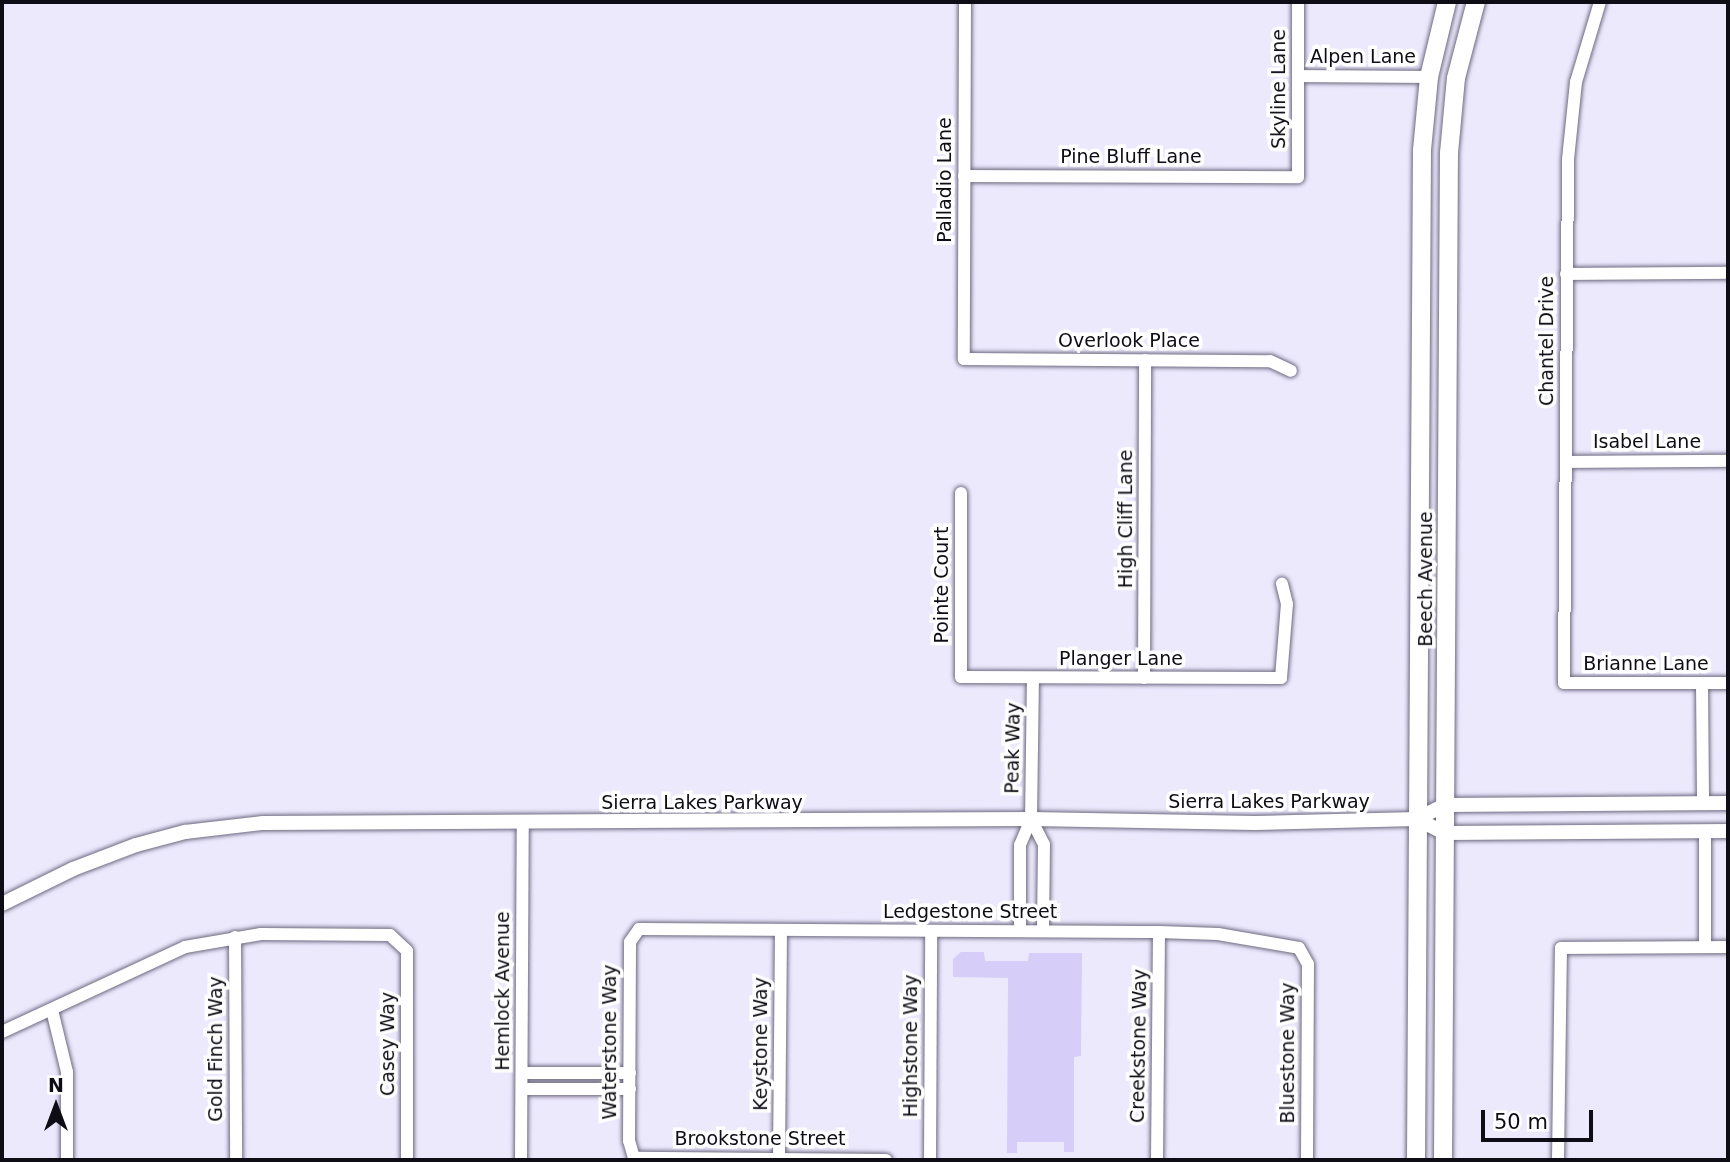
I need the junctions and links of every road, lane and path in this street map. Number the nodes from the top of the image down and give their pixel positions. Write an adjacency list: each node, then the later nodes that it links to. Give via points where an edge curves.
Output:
1 (965, 2): 8 (street, Palladio Lane)
2 (1298, 2): 6 (street, Skyline Lane)
3 (1447, 2): 7 (main road, Beech Avenue)
4 (1476, 2): 27 (main road, Beech Avenue, via 1456,78 1450,153)
5 (1600, 2): 10 (street, Chantel Drive, via 1572,107)
6 (1298, 76): 7 (street, Alpen Lane); 9 (street, Skyline Lane)
7 (1429, 76): 29 (main road, Beech Avenue, via 1422,150)
8 (964, 176): 9 (street, Pine Bluff Lane); 12 (street, Palladio Lane)
9 (1298, 177)
10 (1566, 274): 11 (street); 16 (street, Chantel Drive)
11 (1728, 274)
12 (964, 359): 13 (street, Overlook Place)
13 (1145, 360): 14 (street, Overlook Place, via 1270,361); 21 (street, High Cliff Lane)
14 (1291, 371)
15 (1728, 461): 16 (street, Isabel Lane)
16 (1566, 462): 22 (street, Chantel Drive)
17 (961, 493): 19 (street, Pointe Court)
18 (1282, 584): 21 (street, Planger Lane, via 1287,604 1281,678)
19 (961, 677): 20 (street, Planger Lane)
20 (1033, 678): 21 (street, Planger Lane); 28 (street, Peak Way)
21 (1144, 678)
22 (1564, 683): 23 (street, Brianne Lane)
23 (1702, 683): 24 (street, Brianne Lane); 25 (street)
24 (1728, 683)
25 (1703, 803): 26 (street, Sierra Lakes Parkway); 27 (street, Sierra Lakes Parkway)
26 (1728, 803)
27 (1445, 805): 29 (street, Sierra Lakes Parkway); 33 (main road, Beech Avenue)
28 (1031, 819): 29 (street, Sierra Lakes Parkway, via 1255,823); 30 (street, Sierra Lakes Parkway); 38 (street, Peak Way, via 1020,845); 39 (street, Peak Way, via 1044,845)
29 (1417, 819): 33 (street, Sierra Lakes Parkway); 61 (main road, Beech Avenue)
30 (523, 823): 34 (street, Sierra Lakes Parkway, via 263,823 185,832 73,869); 47 (street, Hemlock Avenue)
31 (1705, 831): 32 (street, Sierra Lakes Parkway); 33 (street, Sierra Lakes Parkway); 42 (street)
32 (1728, 831)
33 (1445, 833): 62 (main road, Beech Avenue)
34 (2, 904)
35 (639, 929): 36 (street, Ledgestone Street); 48 (street, Waterstone Way, via 630,943)
36 (781, 930): 37 (street, Ledgestone Street); 52 (street, Keystone Way)
37 (931, 931): 38 (street, Ledgestone Street); 58 (street, Highstone Way)
38 (1020, 932): 39 (street, Ledgestone Street)
39 (1043, 932): 40 (street, Ledgestone Street)
40 (1159, 932): 44 (street, Ledgestone Street, via 1218,934); 59 (street, Creekstone Way)
41 (235, 937): 45 (street, via 185,947); 54 (street, Gold Finch Way); 55 (street, Casey Way, via 390,935 407,951)
42 (1704, 947): 43 (street); 63 (street, via 1561,948)
43 (1728, 947)
44 (1299, 948): 60 (street, Bluestone Way, via 1308,964)
45 (52, 1010): 46 (street); 53 (street, via 67,1072)
46 (2, 1032)
47 (522, 1073): 48 (street); 49 (street, Hemlock Avenue)
48 (630, 1073): 50 (street, Waterstone Way)
49 (522, 1089): 50 (street); 56 (street, Hemlock Avenue)
50 (630, 1089): 51 (street, Waterstone Way, via 629,1141)
51 (634, 1158): 52 (street, Brookstone Street)
52 (779, 1158): 57 (street, Brookstone Street)
53 (67, 1160)
54 (236, 1160)
55 (407, 1160)
56 (521, 1160)
57 (886, 1160)
58 (930, 1160)
59 (1157, 1160)
60 (1307, 1160)
61 (1416, 1160)
62 (1443, 1160)
63 (1558, 1160)

